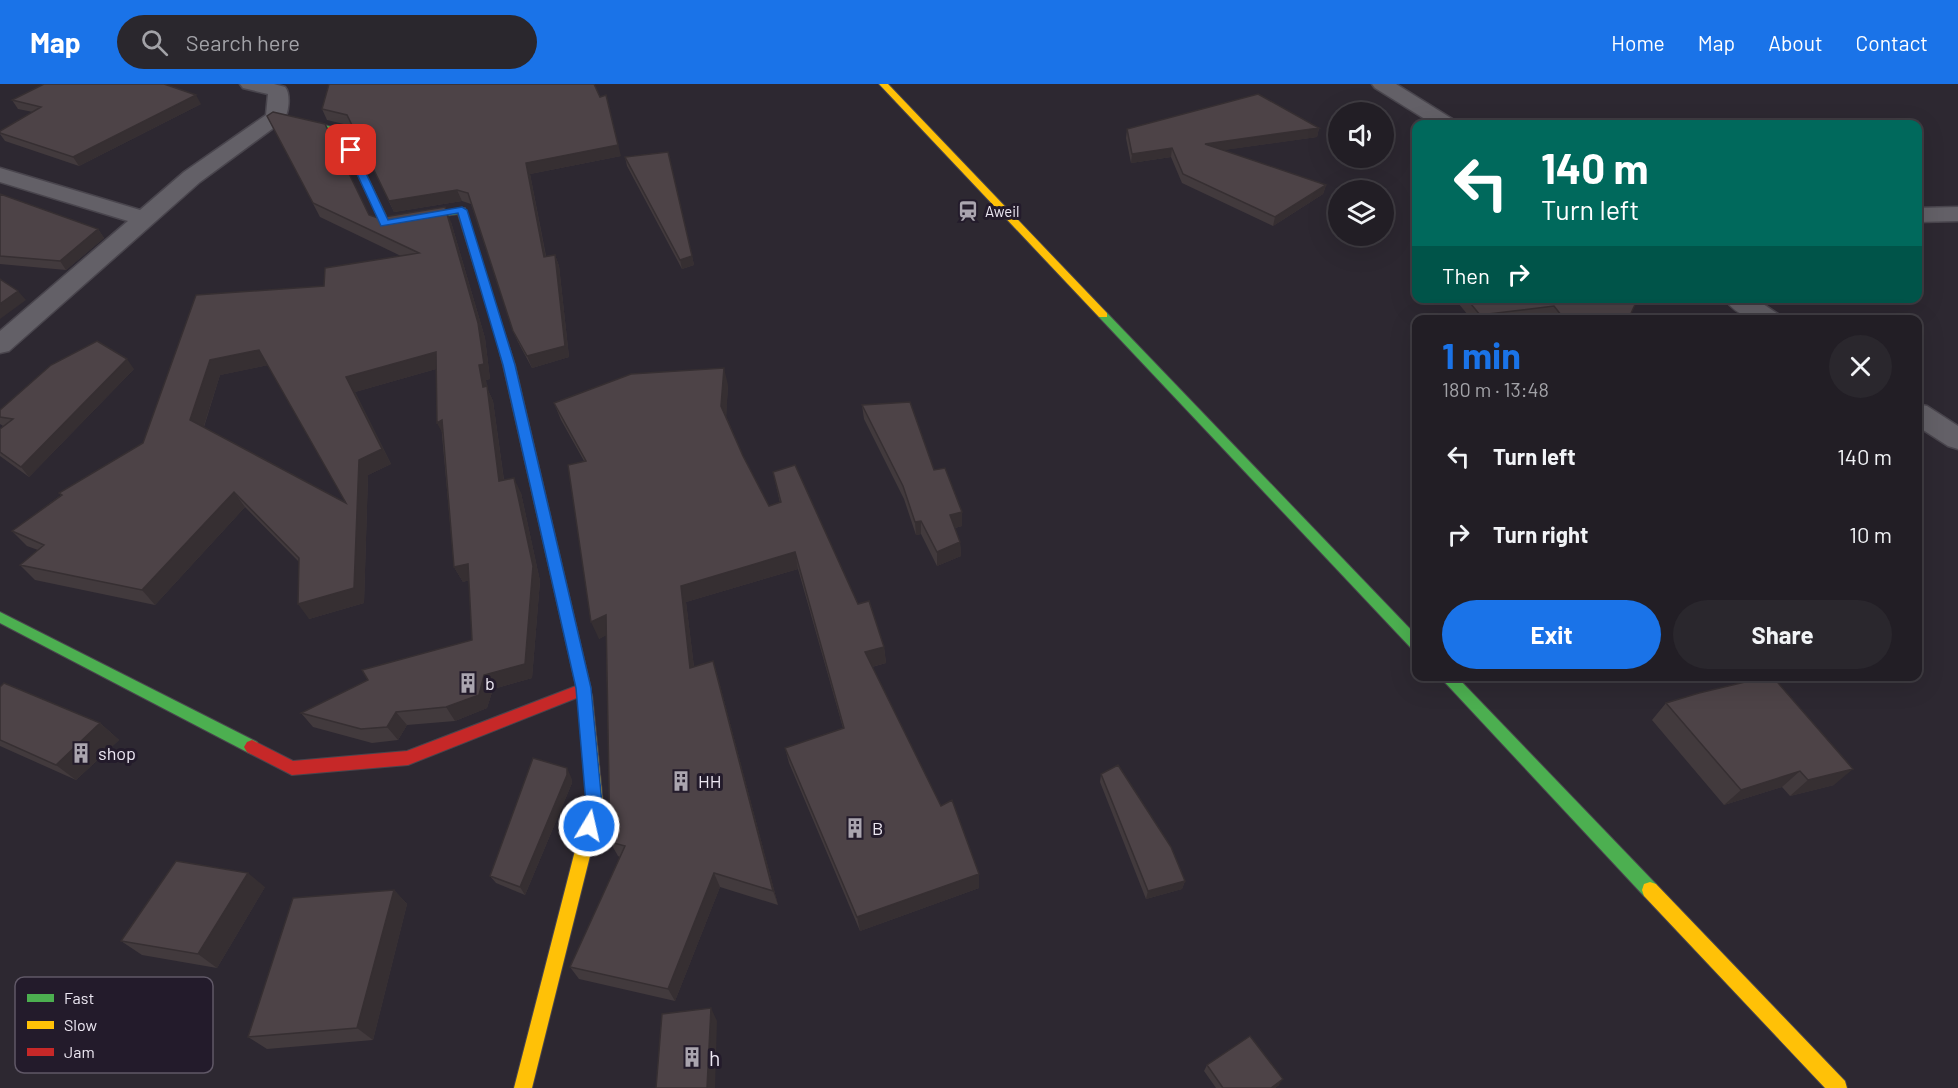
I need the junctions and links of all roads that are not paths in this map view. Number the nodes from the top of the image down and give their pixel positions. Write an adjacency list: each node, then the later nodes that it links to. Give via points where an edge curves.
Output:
1 (250, 84): 4 (street)
2 (883, 84): 17 (street)
3 (1382, 84): 6 (street)
4 (281, 88): 5 (street)
5 (276, 117): 10 (street, via 192,177); 19 (street, via 342,132 385,224 462,210 509,365)
6 (1440, 120)
7 (0, 175): 10 (street)
8 (1958, 214): 9 (street)
9 (1922, 216)
10 (143, 218): 13 (street)
11 (1744, 303): 12 (street)
12 (1762, 315)
13 (0, 345)
14 (1922, 416): 15 (street)
15 (1958, 439)
16 (0, 617): 19 (street, via 292,768 408,758)
17 (1412, 640)
18 (1451, 681): 21 (street)
19 (584, 688): 20 (street, via 594,804)
20 (523, 1088)
21 (1838, 1088)

